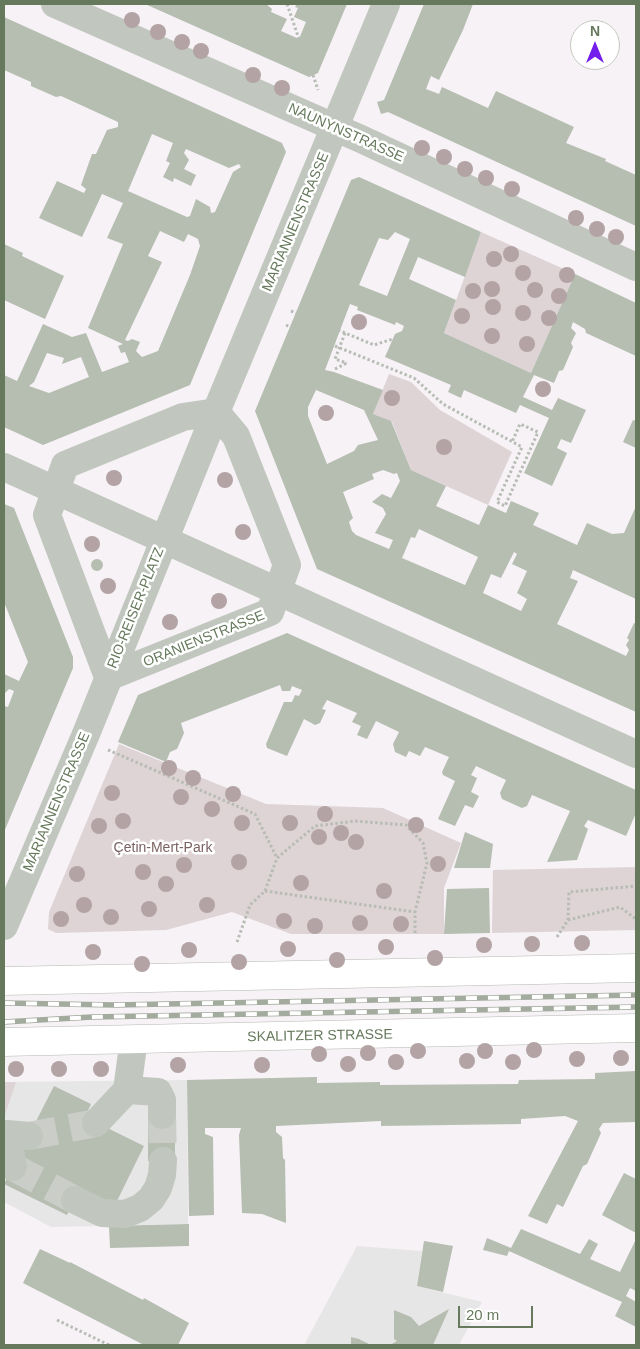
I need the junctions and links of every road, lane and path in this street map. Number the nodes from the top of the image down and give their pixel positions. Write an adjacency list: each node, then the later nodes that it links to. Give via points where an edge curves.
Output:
1 (55, 4): 7 (street, NAUNYNSTRASSE)
2 (287, 4): 4 (path)
3 (386, 4): 7 (street, MARIANNENSTRASSE)
4 (299, 39)
5 (313, 75): 6 (path)
6 (318, 90)
7 (335, 128): 8 (street, NAUNYNSTRASSE); 18 (street, MARIANNENSTRASSE)
8 (636, 267)
9 (291, 311): 10 (path)
10 (296, 313)
11 (286, 325): 12 (path)
12 (290, 327)
13 (338, 330): 14 (path)
14 (345, 333): 15 (path, via 374,345); 16 (path)
15 (392, 339)
16 (337, 347): 17 (path, via 335,359 348,363); 19 (path, via 414,378 443,404)
17 (335, 369)
18 (216, 412): 21 (street, via 183,417 65,465); 22 (street, RIO-REISER-PLATZ); 23 (street, ORANIENSTRASSE, via 236,436 287,565)
19 (512, 442): 19 (path, via 520,424 538,432 505,506 498,502 522,447)
20 (4, 467): 21 (street)
21 (56, 490): 22 (street, RIO-REISER-PLATZ); 24 (street, via 47,515)
22 (164, 539): 23 (street, RIO-REISER-PLATZ); 24 (street, RIO-REISER-PLATZ)
23 (278, 591): 24 (street, ORANIENSTRASSE, via 270,612); 26 (street)
24 (108, 677): 33 (street, MARIANNENSTRASSE)
25 (108, 750): 27 (path, via 255,814)
26 (636, 754)
27 (277, 858): 29 (path); 30 (path, via 315,826 355,821 406,824 423,843 427,863)
28 (636, 886): 32 (path, via 569,892)
29 (264, 891): 30 (path); 36 (path, via 250,906)
30 (414, 912): 34 (path)
31 (636, 919): 32 (path, via 620,907)
32 (568, 920): 35 (path)
33 (4, 926)
34 (415, 934)
35 (557, 936)
36 (237, 942)
37 (636, 968): 38 (main road)
38 (4, 981)
39 (636, 1028): 40 (main road, SKALITZER STRASSE)
40 (134, 1039): 41 (main road, SKALITZER STRASSE); 42 (street)
41 (4, 1042)
42 (127, 1090): 43 (street, via 158,1092 162,1100); 44 (street)
43 (162, 1115)
44 (96, 1123)
45 (28, 1136): 47 (street, via 7,1134)
46 (163, 1160): 48 (street, via 158,1188 140,1208 124,1214 102,1212)
47 (13, 1167)
48 (75, 1200)
49 (57, 1320): 50 (path)
50 (109, 1345)

